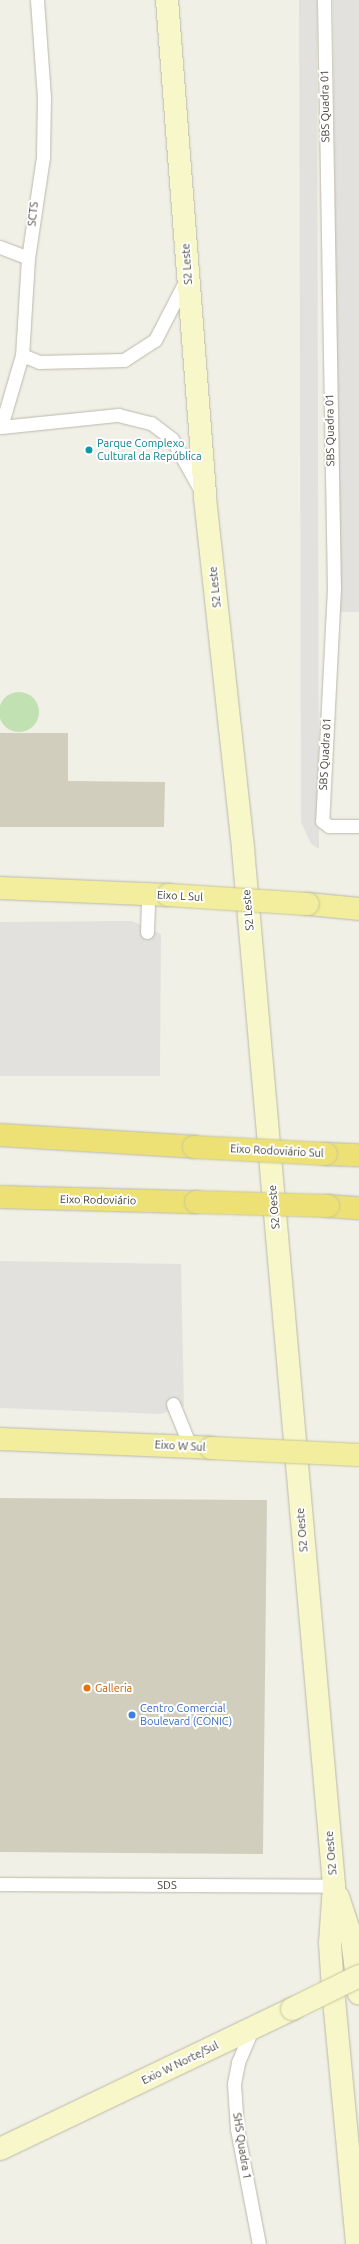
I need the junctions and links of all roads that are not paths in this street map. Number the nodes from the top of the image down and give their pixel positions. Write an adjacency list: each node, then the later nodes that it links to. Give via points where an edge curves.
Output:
1 (37, 0): 5 (lane, SCTS, via 44,133)
2 (167, 0): 6 (main road, S2 Leste)
3 (324, 0): 9 (lane, SBS Quadra 01, via 326,300 334,588 322,822 329,826)
4 (0, 247): 5 (lane)
5 (28, 258): 7 (lane, SCTS)
6 (188, 276): 7 (lane, via 162,331 145,350 124,360 38,362); 8 (main road, S2 Leste)
7 (22, 355): 8 (lane, SCTS, via 1,427 118,415 151,423 172,439)
8 (206, 498): 16 (main road, S2 Leste, via 243,849)
9 (359, 826)
10 (3, 889): 11 (main road, Eixo L Sul)
11 (158, 894): 12 (main road, Eixo L Sul, bridge); 13 (lane)
12 (359, 909)
13 (146, 932)
14 (0, 1135): 15 (highway, Eixo Rodoviário Sul, bridge)
15 (357, 1154)
16 (271, 1174): 25 (main road, S2 Oeste)
17 (0, 1197): 18 (highway, Eixo Rodoviário, bridge)
18 (342, 1207): 19 (highway)
19 (359, 1220)
20 (173, 1404): 22 (lane)
21 (0, 1439): 22 (main road, Eixo W Sul)
22 (190, 1446): 23 (main road, Eixo W Sul, bridge)
23 (359, 1455)
24 (0, 1884): 25 (lane, SDS)
25 (334, 1886): 27 (main road, S2 Oeste, via 352,1939); 31 (main road, S2 Oeste, via 330,1943)
26 (359, 1976): 28 (main road, Exio W Norte/Sul, bridge)
27 (359, 1994)
28 (253, 2027): 29 (main road, Exio W Norte/Sul); 30 (lane, SHS Quadra 1, via 238,2063 234,2084 237,2129)
29 (0, 2149)
30 (259, 2244)
31 (357, 2244)

